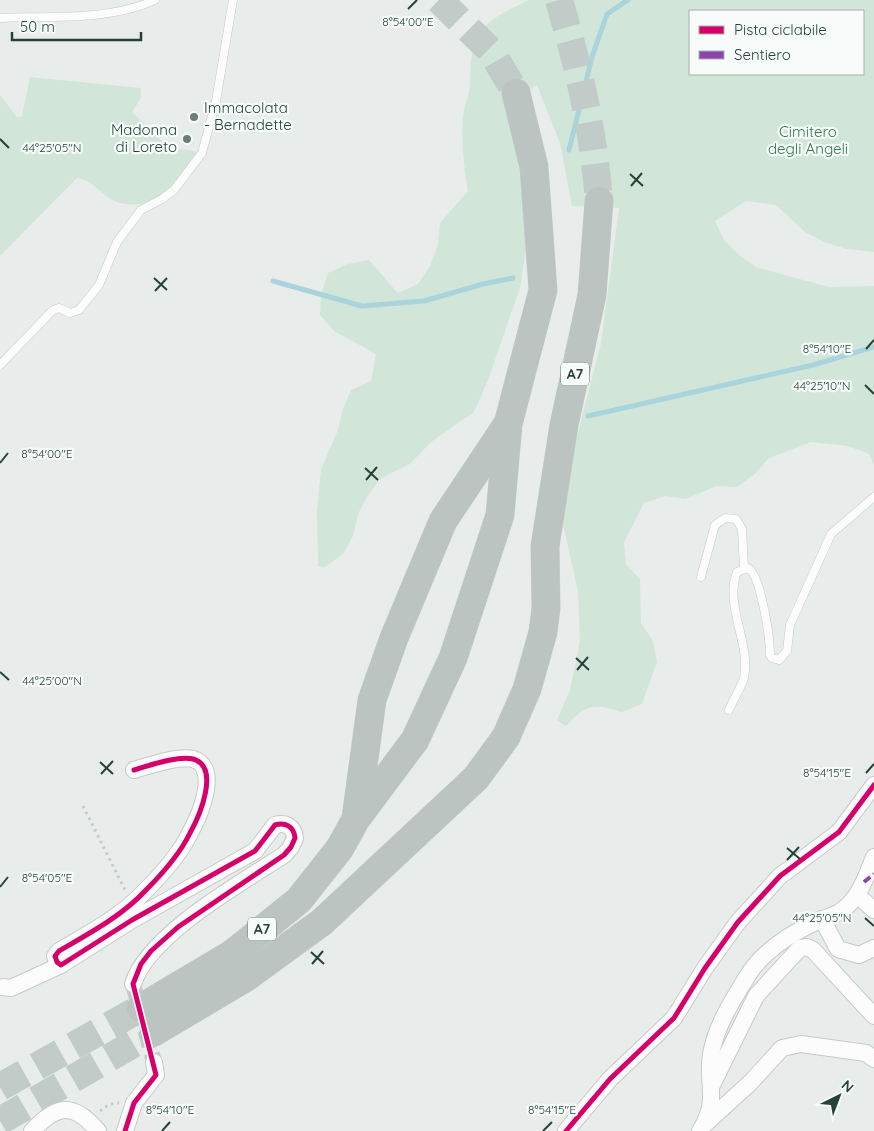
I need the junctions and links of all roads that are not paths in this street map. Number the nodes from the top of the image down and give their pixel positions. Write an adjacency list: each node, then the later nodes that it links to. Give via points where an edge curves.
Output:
1 (156, 0): 3 (lane, via 128,11 107,14)
2 (234, 0): 6 (lane, via 216,101 202,153 174,190 141,210 117,242 99,286 79,310 70,313 59,308 54,310)
3 (0, 18)
4 (516, 93): 7 (highway, A7, via 534,170 544,290)
5 (599, 201): 24 (highway, A7, via 592,295 564,425 545,546 543,632 527,689 506,737 476,778 322,922 245,978)
6 (0, 365)
7 (508, 424): 14 (highway, A7, via 443,521 394,638 372,700); 14 (highway, A7, via 500,515 453,658 415,740)
8 (874, 497): 9 (lane, via 831,534 790,625 787,651 779,660 770,655 757,578 751,570)
9 (744, 568): 10 (lane, via 742,529 736,519 725,518 714,525); 11 (lane, via 738,572 734,586 743,643 744,678)
10 (701, 577)
11 (729, 710)
12 (134, 770): 20 (street, via 189,759 201,764 208,780 207,788 190,834 169,865 132,904 59,951 55,956)
13 (874, 785): 32 (street, via 839,832 780,876 738,922 674,1018 610,1079)
14 (356, 819): 22 (highway, A7, via 340,848 299,900 232,954)
15 (874, 857): 16 (street)
16 (857, 895): 17 (street); 18 (street, via 841,911)
17 (874, 910)
18 (822, 919): 19 (street, via 838,949 859,954); 27 (street, via 778,944 751,970 716,1039 710,1063)
19 (874, 948)
20 (61, 964): 21 (street, via 11,988); 22 (street, via 254,851 274,825 290,826 295,838 288,851 168,935 146,958)
21 (3, 986)
22 (137, 996)
23 (874, 1016): 27 (street, via 813,950 800,948 756,996)
24 (154, 1032)
25 (874, 1059): 28 (street, via 866,1053 801,1044 782,1048)
26 (154, 1062): 31 (street, via 154,1080 134,1103)
27 (712, 1085): 28 (street, via 712,1102)
28 (702, 1128)
29 (96, 1129): 30 (street, via 75,1112 63,1109 48,1115)
30 (32, 1131)
31 (124, 1131)
32 (566, 1131)

